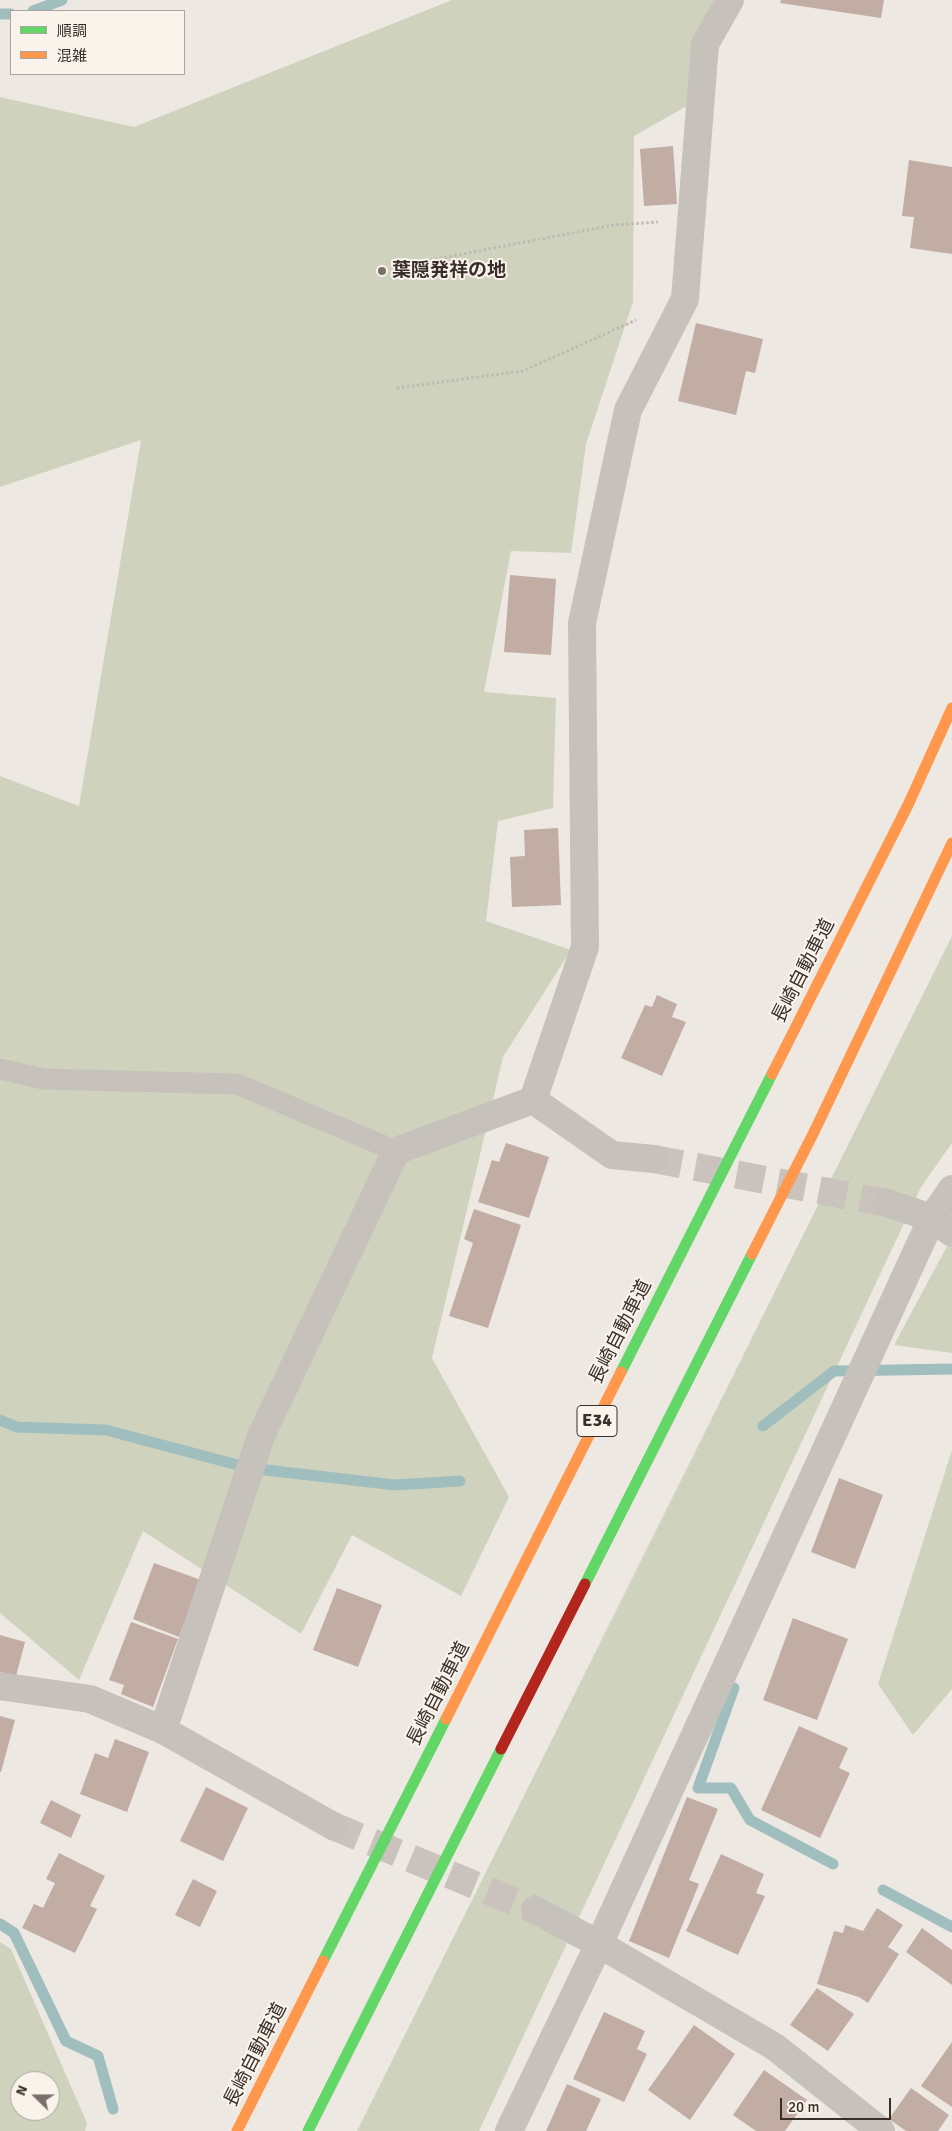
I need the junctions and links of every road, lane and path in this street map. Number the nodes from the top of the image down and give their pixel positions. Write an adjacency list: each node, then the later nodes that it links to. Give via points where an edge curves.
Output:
1 (730, 0): 2 (street, via 705,44)
2 (691, 220): 3 (path, via 614,226); 4 (street)
3 (410, 264)
4 (685, 299): 5 (path, via 523,371); 9 (street, via 628,410 582,622 585,947)
5 (397, 388)
6 (952, 708): 20 (highway, 長崎自動車道 / E34, via 908,805)
7 (952, 843): 21 (highway, via 815,1130)
8 (0, 1069): 10 (lane, via 43,1079 237,1084)
9 (533, 1100): 10 (street); 11 (street, via 612,1155)
10 (396, 1151): 16 (street, via 261,1436)
11 (654, 1159)
12 (952, 1189): 14 (street)
13 (887, 1204): 14 (street)
14 (942, 1225): 19 (street, via 876,1340)
15 (0, 1686): 16 (street, via 90,1699)
16 (164, 1730): 17 (street)
17 (334, 1826)
18 (535, 1910): 19 (street)
19 (599, 1944): 22 (street); 23 (street, via 775,2047)
20 (237, 2131)
21 (308, 2131)
22 (509, 2131)
23 (881, 2131)

